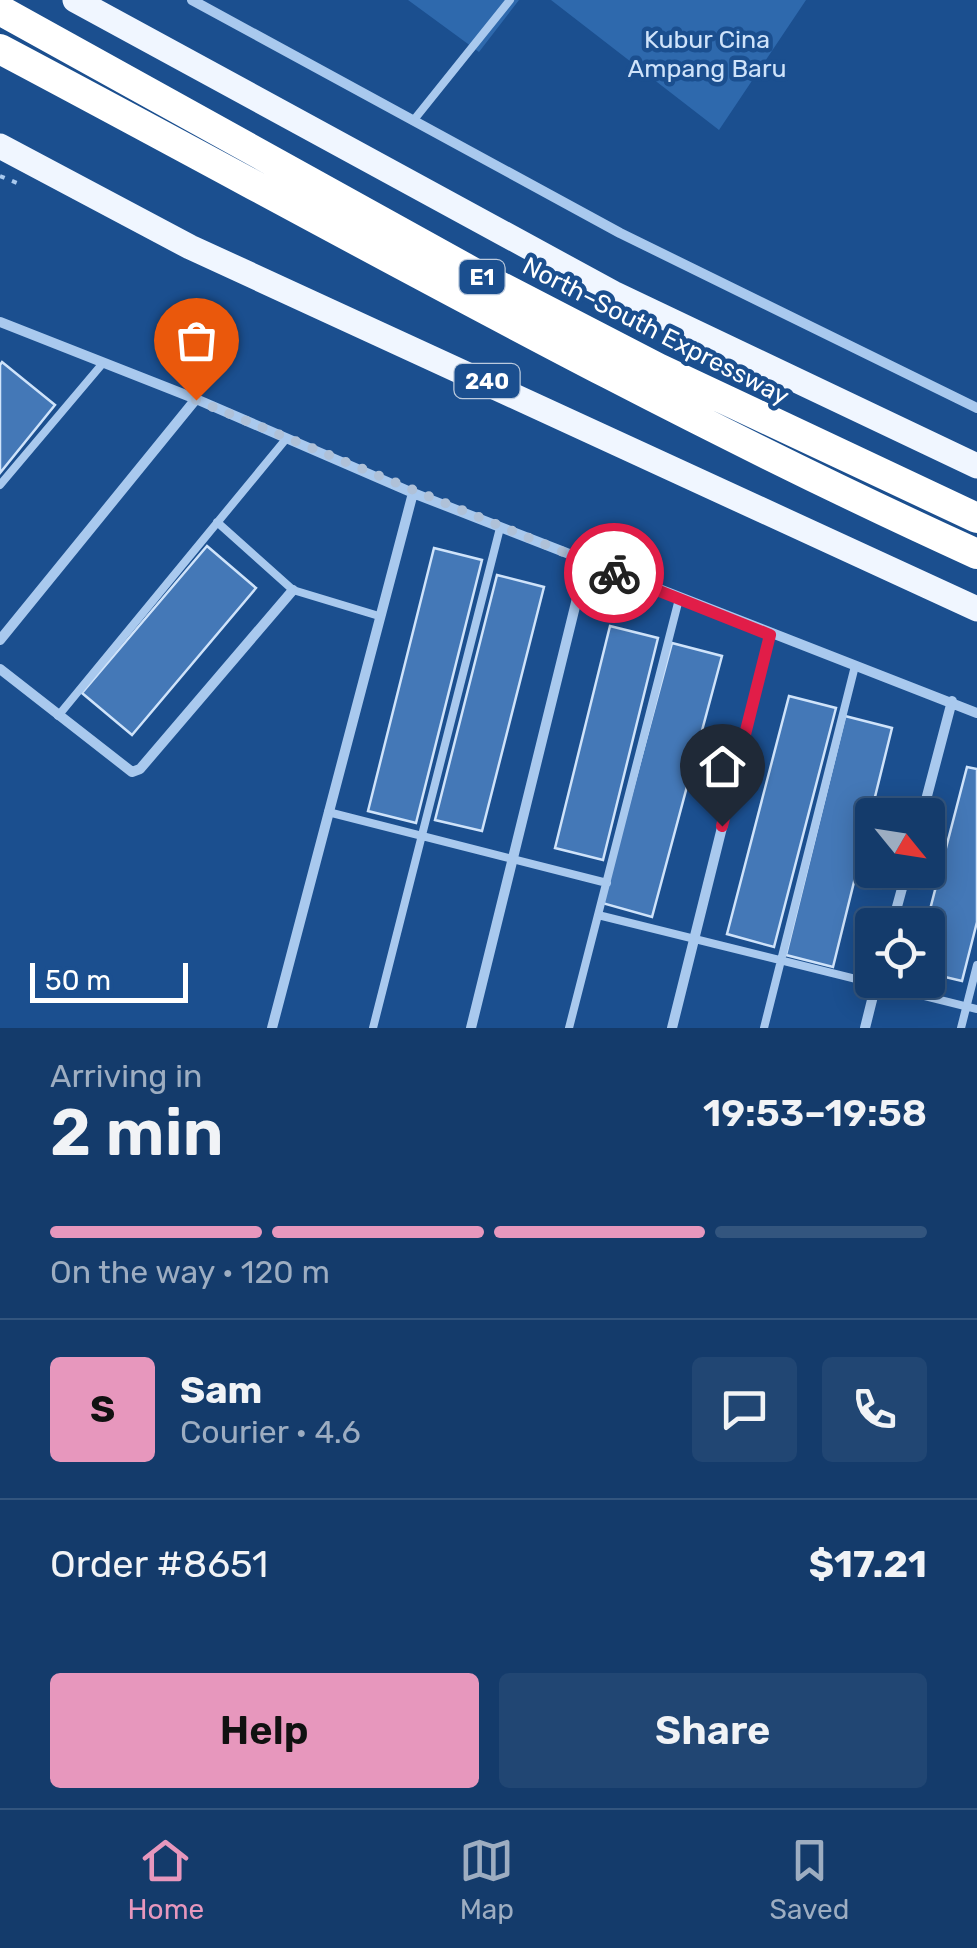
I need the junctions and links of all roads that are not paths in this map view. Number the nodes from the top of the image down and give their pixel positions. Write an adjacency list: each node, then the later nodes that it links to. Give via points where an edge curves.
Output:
1 (75, 0): 13 (main road, via 613,294)
2 (192, 0): 6 (street)
3 (510, 0): 6 (lane)
4 (0, 10): 16 (highway, North–South Expressway / E1, via 461,266 658,368)
5 (0, 49): 19 (highway, E1, via 641,394)
6 (413, 121): 11 (street, via 620,233)
7 (0, 146): 23 (main road, 240, via 190,246)
8 (3, 328): 9 (street)
9 (103, 363): 10 (street); 14 (lane)
10 (196, 400): 12 (street); 26 (street)
11 (977, 408)
12 (286, 438): 15 (street); 17 (lane)
13 (977, 466)
14 (0, 485)
15 (412, 493): 18 (street); 24 (street)
16 (977, 518)
17 (217, 522): 21 (lane); 31 (lane)
18 (500, 528): 20 (street); 34 (lane)
19 (977, 554)
20 (586, 562): 22 (street); 35 (street)
21 (293, 590): 24 (lane); 31 (street, via 140,769 124,770)
22 (680, 599): 25 (street); 36 (lane)
23 (977, 610)
24 (379, 616): 33 (street)
25 (770, 635): 27 (street); 38 (street)
26 (0, 640)
27 (855, 666): 29 (street); 39 (lane)
28 (0, 669): 31 (street)
29 (952, 702): 30 (street); 32 (street)
30 (977, 713)
31 (58, 716)
32 (927, 798)
33 (328, 812): 34 (lane); 46 (street)
34 (422, 836): 35 (lane); 47 (lane)
35 (512, 860): 36 (lane); 48 (street)
36 (606, 883): 37 (lane)
37 (598, 915): 38 (lane); 49 (lane)
38 (694, 941): 39 (lane); 50 (street)
39 (781, 962): 41 (lane); 51 (lane)
40 (977, 965): 44 (lane)
41 (855, 977)
42 (873, 998): 52 (street)
43 (938, 998): 44 (lane)
44 (966, 1006): 45 (lane); 53 (lane)
45 (977, 1009)
46 (272, 1028)
47 (373, 1028)
48 (471, 1028)
49 (569, 1028)
50 (672, 1028)
51 (764, 1028)
52 (865, 1028)
53 (961, 1028)

